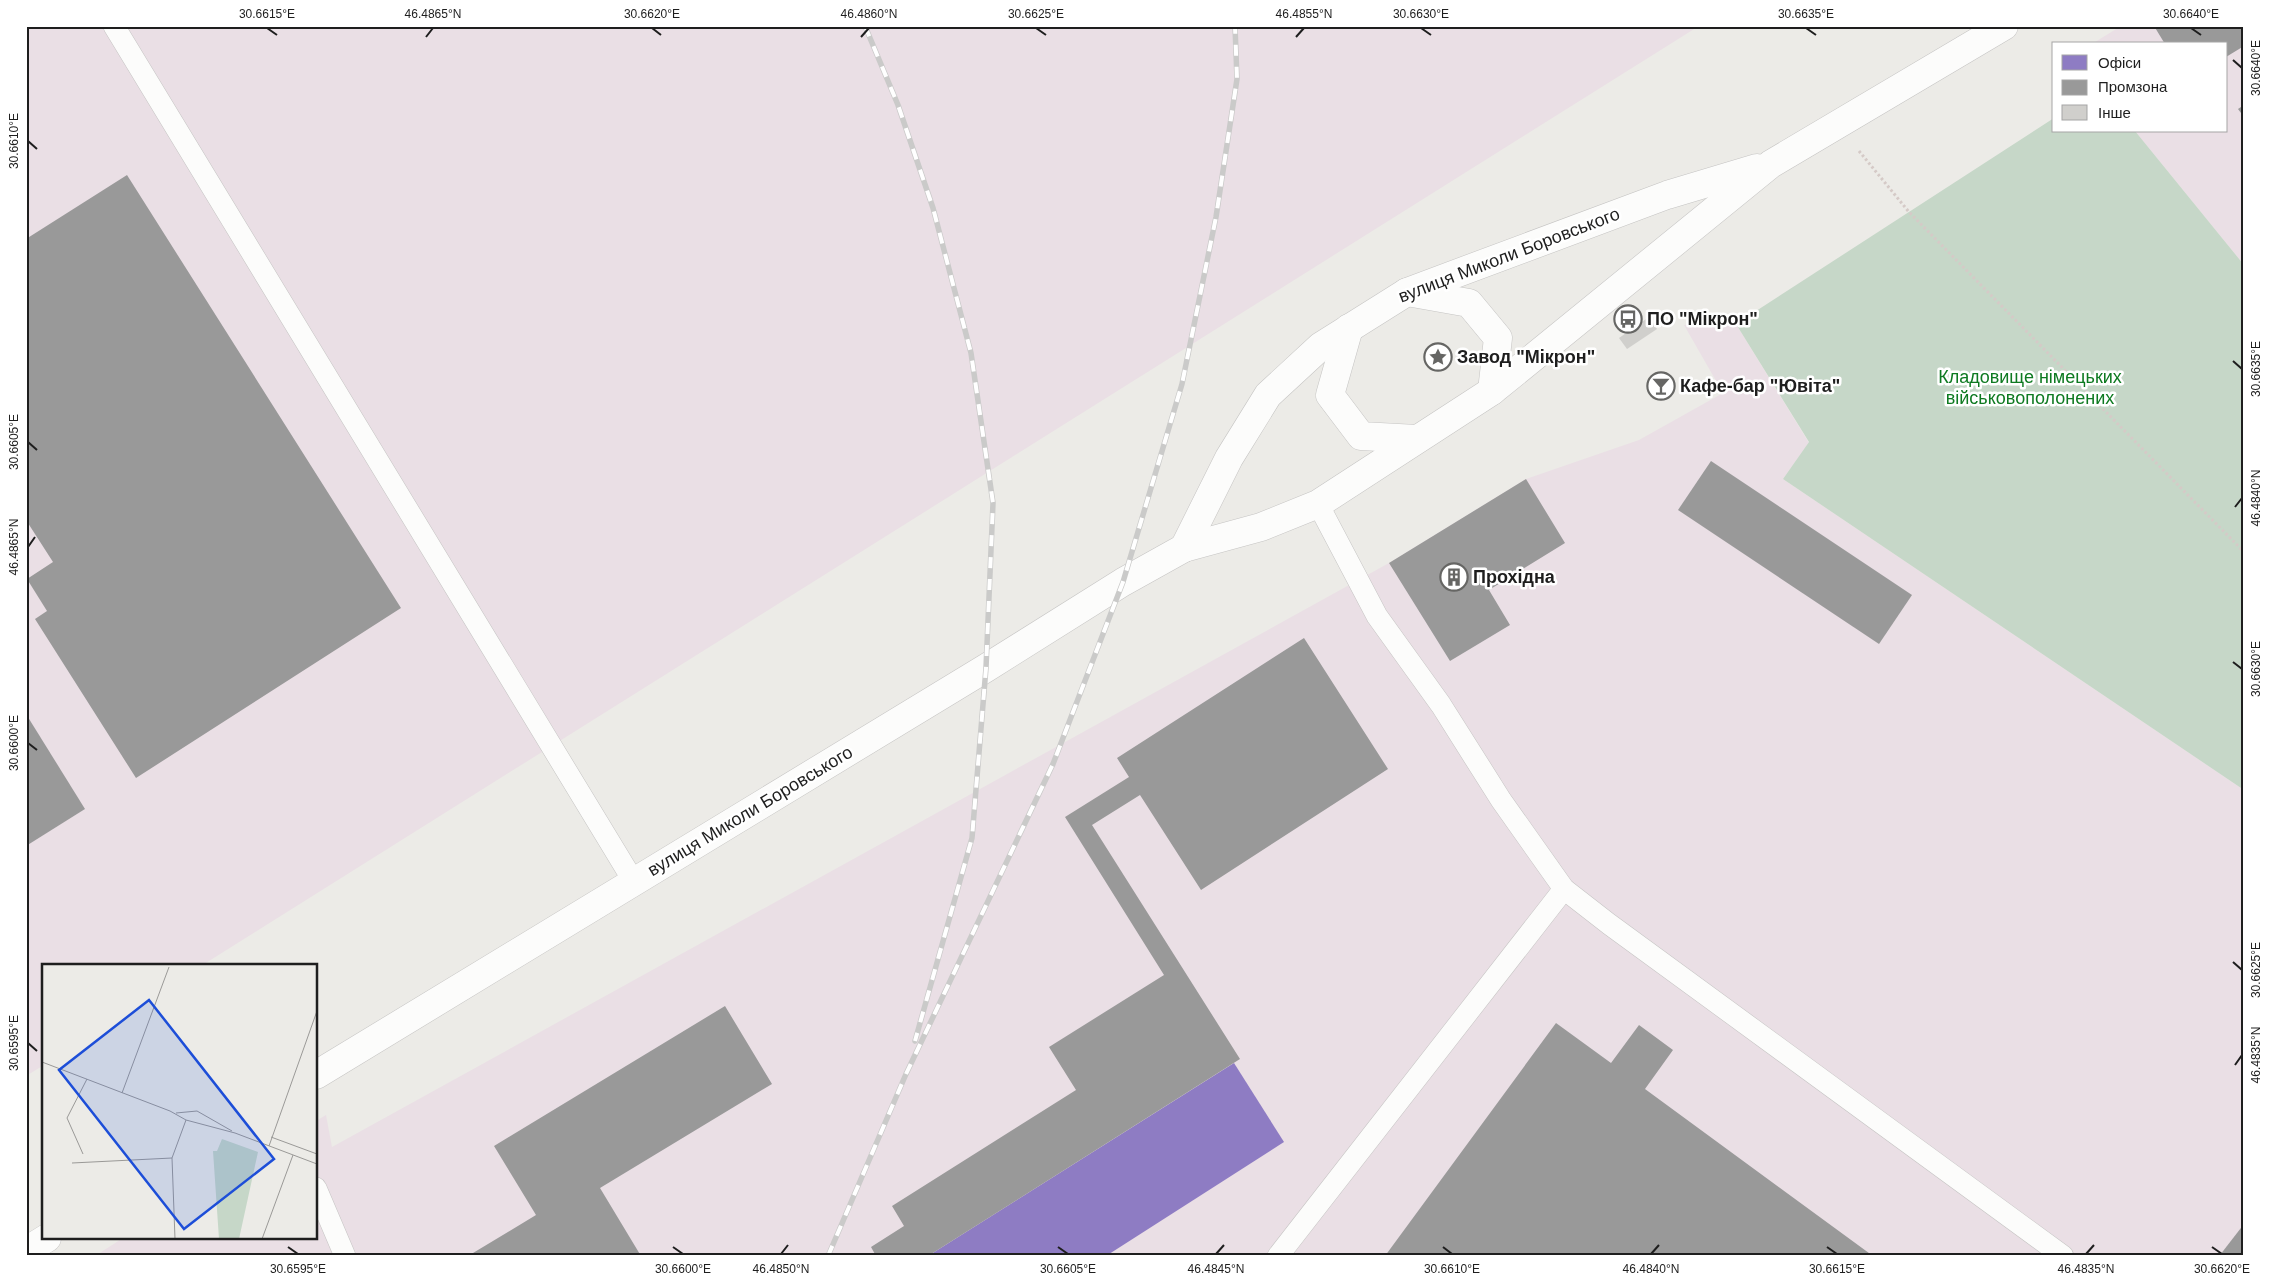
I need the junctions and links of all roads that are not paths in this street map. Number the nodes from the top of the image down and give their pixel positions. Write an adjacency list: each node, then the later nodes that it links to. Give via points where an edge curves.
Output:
1 (114, 26): 10 (lane)
2 (2004, 26): 3 (street, вулиця Миколи Боровського)
3 (1771, 164): 4 (street, вулиця Миколи Боровського, via 1667,195); 6 (street, вулиця Миколи Боровського)
4 (1407, 292): 5 (street, вулиця Миколи Боровського); 6 (street, via 1469,303 1498,338)
5 (1349, 328): 7 (street, via 1330,395 1361,436); 9 (street, вулиця Миколи Боровського, via 1321,346 1268,395 1229,458)
6 (1492, 391): 7 (street, вулиця Миколи Боровського)
7 (1416, 439): 8 (street, вулиця Миколи Боровського)
8 (1318, 504): 9 (street, вулиця Миколи Боровського, via 1261,527); 11 (lane, via 1377,616 1441,705 1501,800)
9 (1184, 548): 10 (street, вулиця Миколи Боровського, via 1123,582)
10 (634, 882): 12 (street, вулиця Миколи Боровського)
11 (1564, 889): 17 (lane); 18 (lane)
12 (318, 1074)
13 (318, 1193): 16 (lane)
14 (44, 1240): 15 (street)
15 (26, 1251)
16 (345, 1256)
17 (1278, 1256)
18 (2063, 1256)

